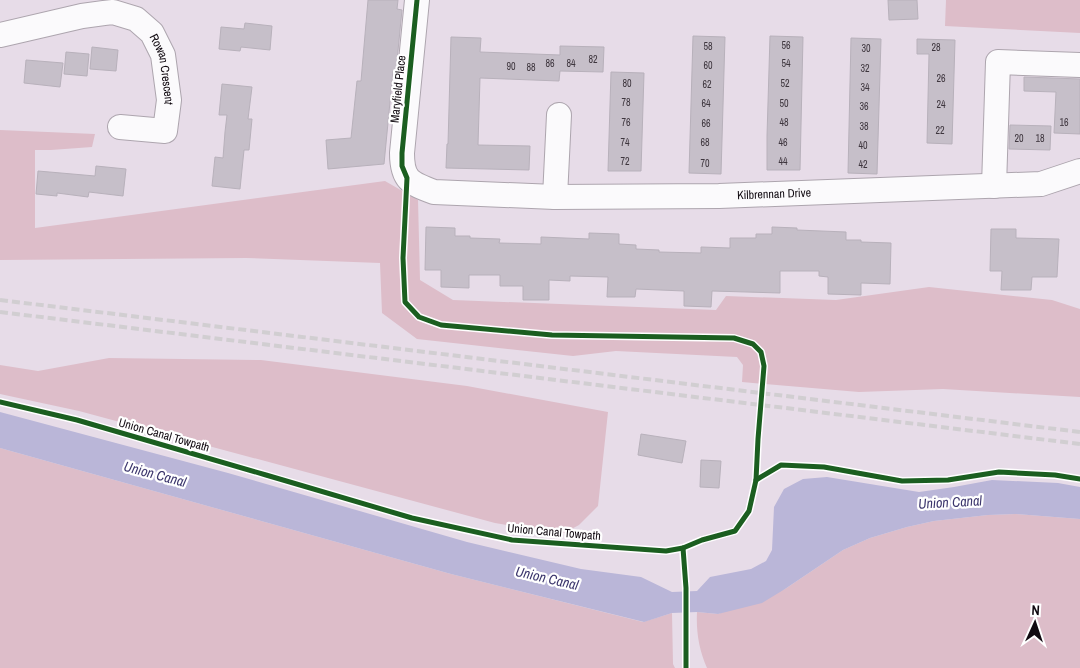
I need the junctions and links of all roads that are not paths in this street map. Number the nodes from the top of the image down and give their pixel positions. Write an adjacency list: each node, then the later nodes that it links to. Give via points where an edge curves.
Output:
1 (417, 0): 7 (street, Maryfield Place, via 402,152 402,166)
2 (0, 35): 5 (street, Rowan Crescent, via 104,13 113,12 136,19 152,32 163,56 169,100 165,131)
3 (1080, 65): 8 (street, via 998,62)
4 (559, 115): 9 (street)
5 (120, 127)
6 (1080, 171): 8 (street, Kilbrennan Drive, via 1041,184)
7 (407, 178): 9 (street, Kilbrennan Drive, via 434,192)
8 (994, 186): 9 (street, Kilbrennan Drive, via 718,196)
9 (555, 197)

